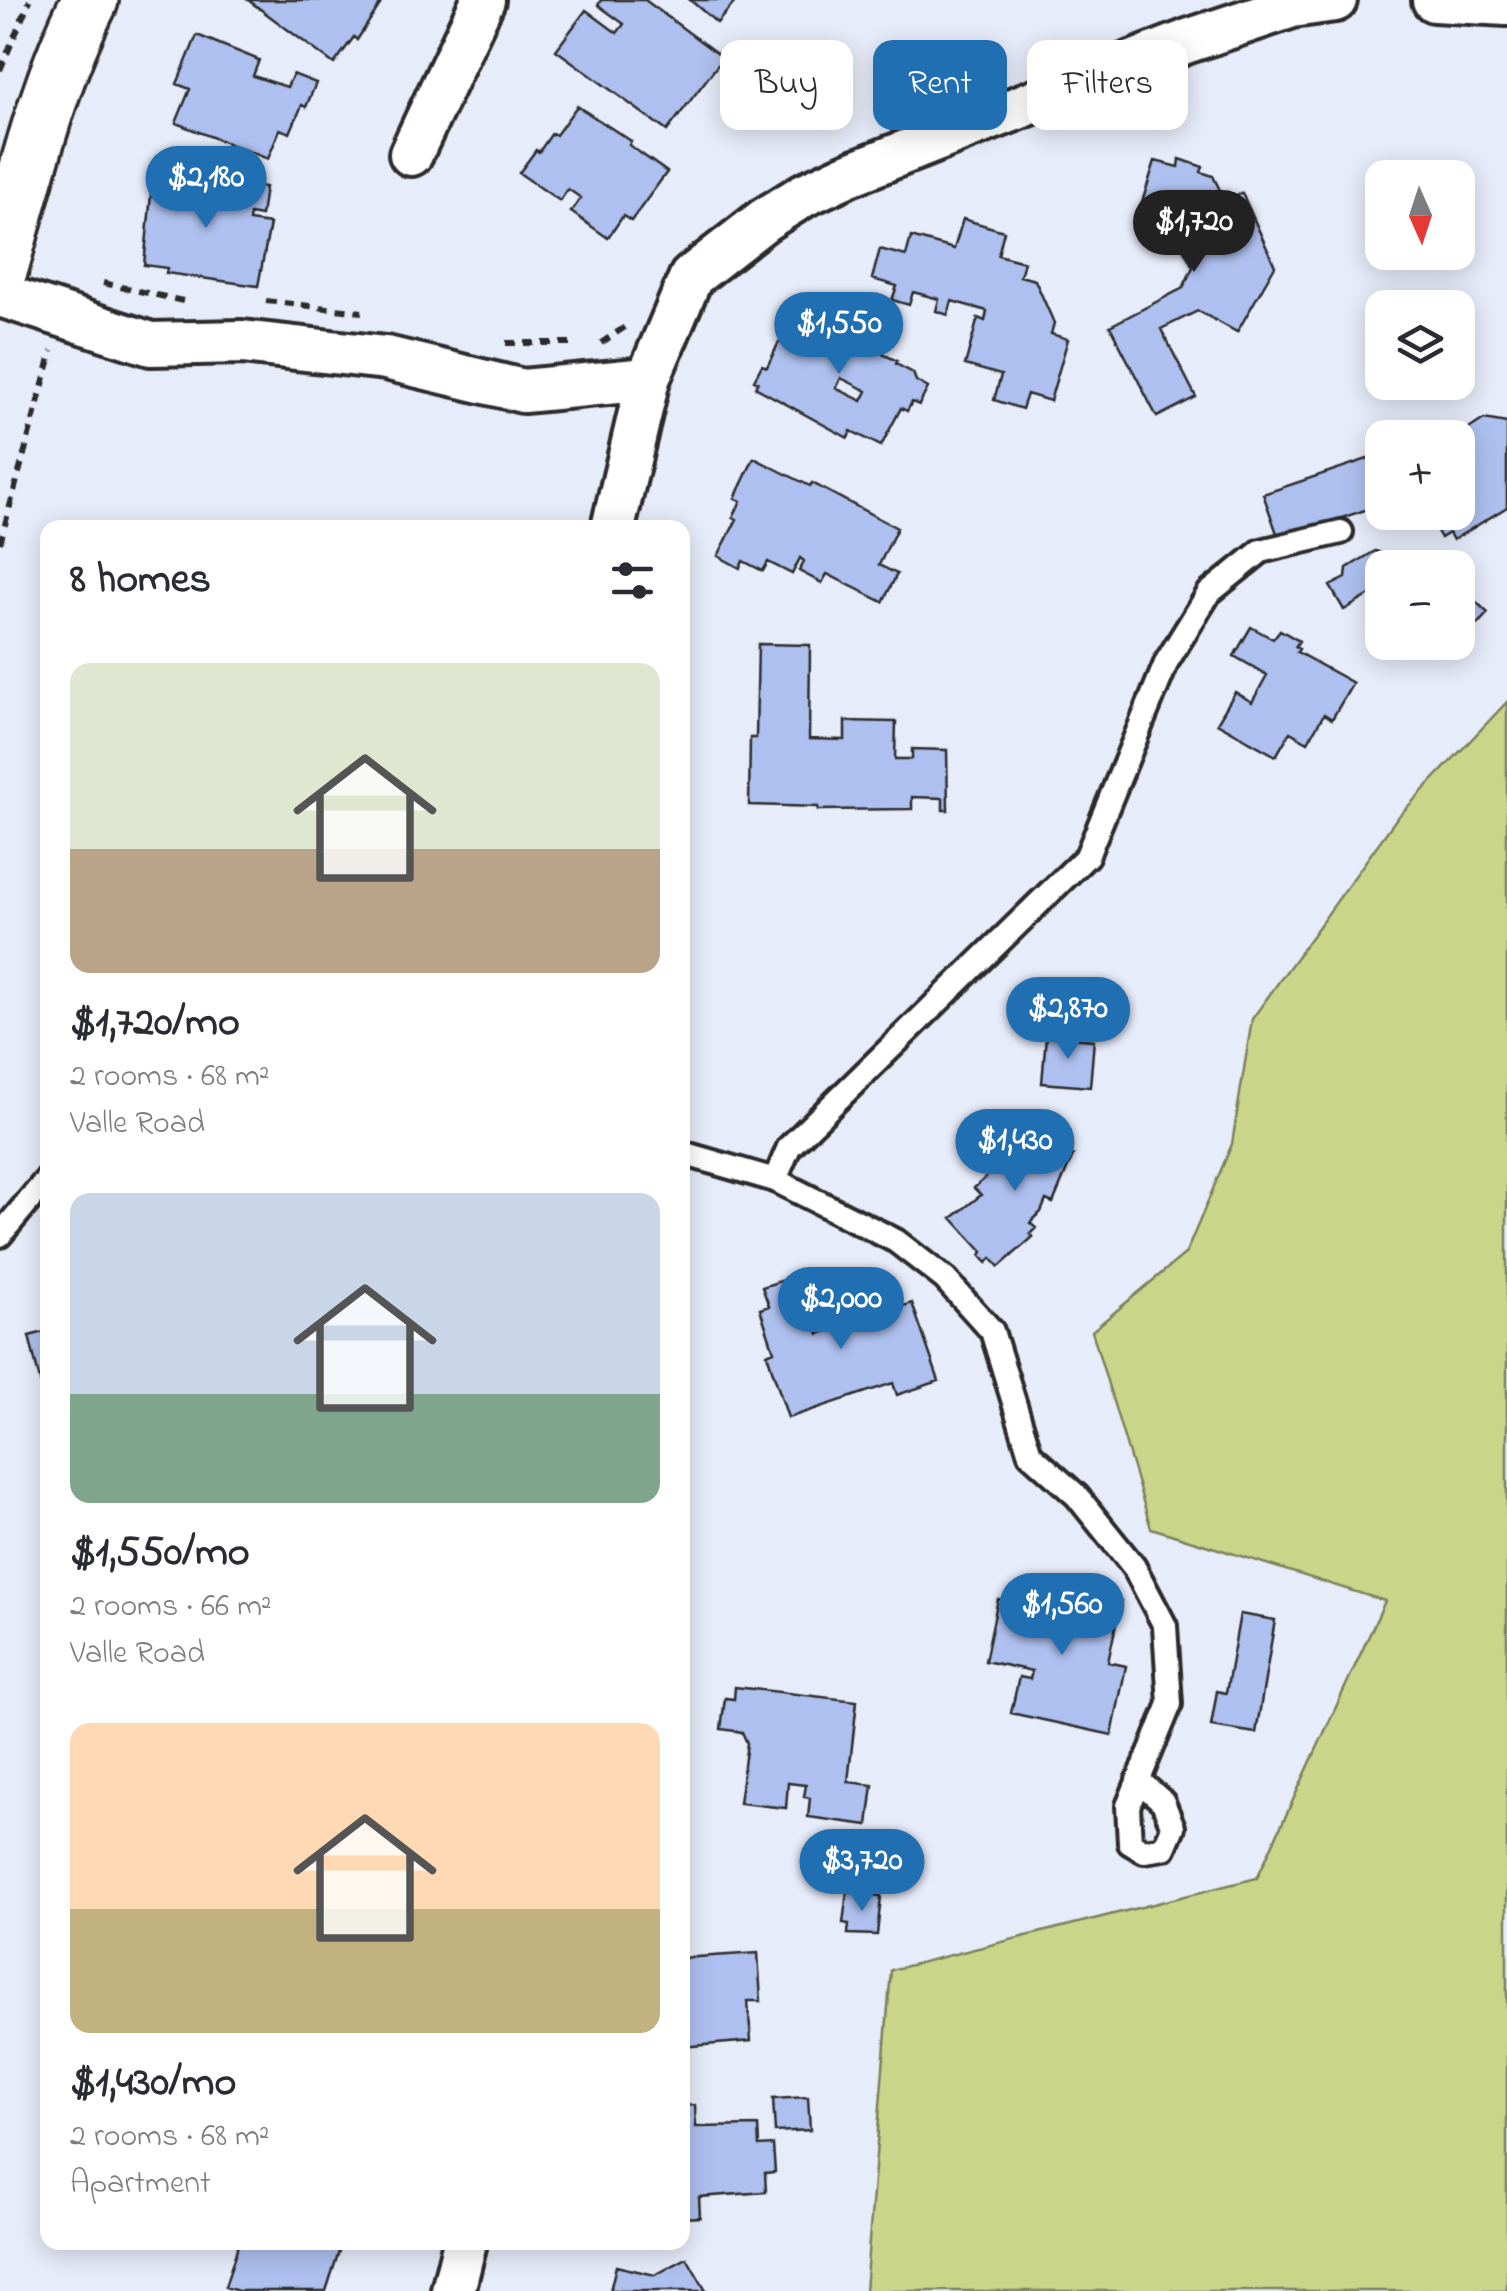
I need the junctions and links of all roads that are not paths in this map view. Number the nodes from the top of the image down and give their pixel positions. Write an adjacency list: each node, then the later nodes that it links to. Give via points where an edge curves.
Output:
1 (90, 0): 7 (street, via 37,132)
2 (483, 0): 6 (street)
3 (1334, 0): 9 (street, via 1292,6 1188,41 804,195 691,277)
4 (1434, 0): 5 (street)
5 (1507, 4)
6 (411, 154)
7 (0, 268)
8 (0, 295): 9 (street, via 152,344 242,342 386,358 523,391)
9 (648, 379): 10 (street)
10 (616, 520)
11 (1340, 532): 13 (lane, via 1261,551 1209,594 1167,661 1087,856 789,1147)
12 (690, 1155): 13 (lane)
13 (775, 1180): 16 (lane, via 896,1242 945,1279 992,1332 1030,1454 1078,1496 1134,1567 1164,1626 1170,1704)
14 (40, 1187): 15 (lane)
15 (0, 1234)
16 (1138, 1780)
17 (462, 2250): 18 (street)
18 (453, 2291)

